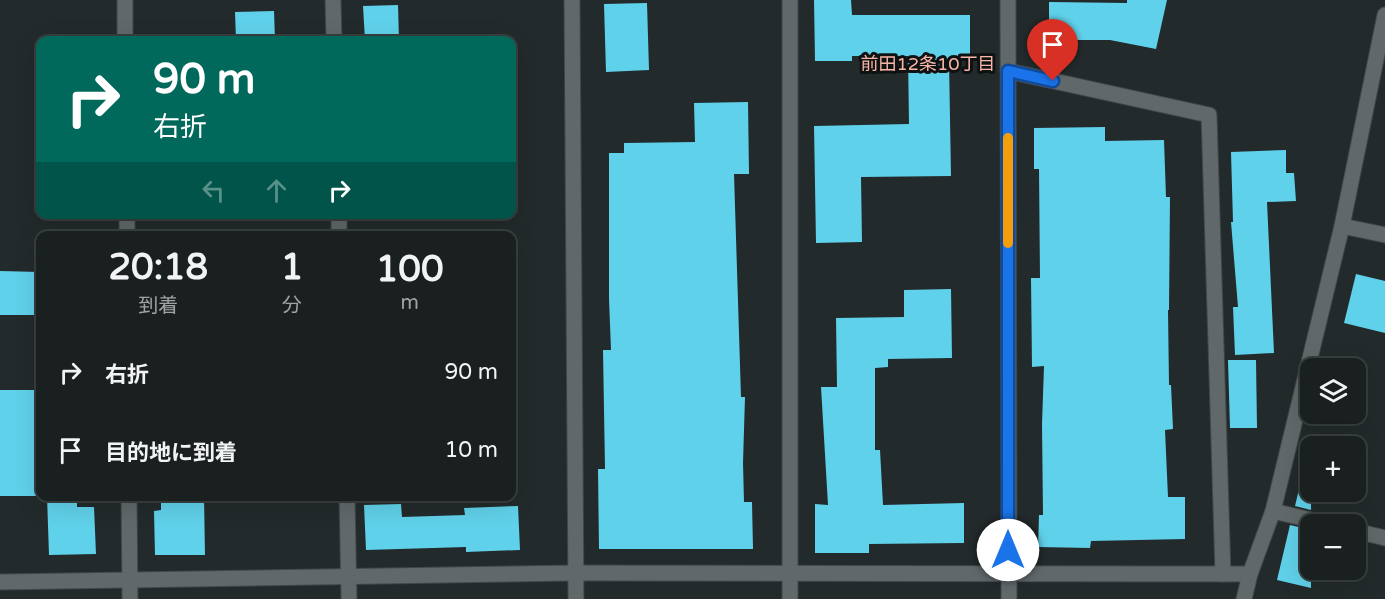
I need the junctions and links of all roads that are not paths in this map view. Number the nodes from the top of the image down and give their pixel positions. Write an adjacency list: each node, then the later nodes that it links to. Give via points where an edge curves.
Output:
1 (125, 0): 7 (street)
2 (333, 0): 8 (street)
3 (572, 0): 18 (street)
4 (790, 0): 19 (street)
5 (1008, 0): 9 (street)
6 (1385, 15): 10 (street)
7 (125, 36)
8 (334, 36)
9 (1008, 71): 20 (street); 21 (street, via 1209,116)
10 (1342, 226): 11 (street); 14 (street)
11 (1385, 235)
12 (129, 501): 24 (street)
13 (346, 501): 23 (street)
14 (1273, 511): 15 (street); 22 (street)
15 (1300, 517)
16 (1366, 533): 17 (street)
17 (1385, 538)
18 (575, 573): 19 (street); 23 (street); 28 (street)
19 (790, 574): 20 (street); 29 (street)
20 (1008, 574): 21 (street); 30 (street)
21 (1223, 574): 22 (street)
22 (1250, 574): 31 (street)
23 (349, 577): 24 (street); 27 (street)
24 (129, 580): 25 (street); 26 (street)
25 (0, 582)
26 (130, 599)
27 (349, 599)
28 (576, 599)
29 (790, 599)
30 (1009, 599)
31 (1244, 599)

